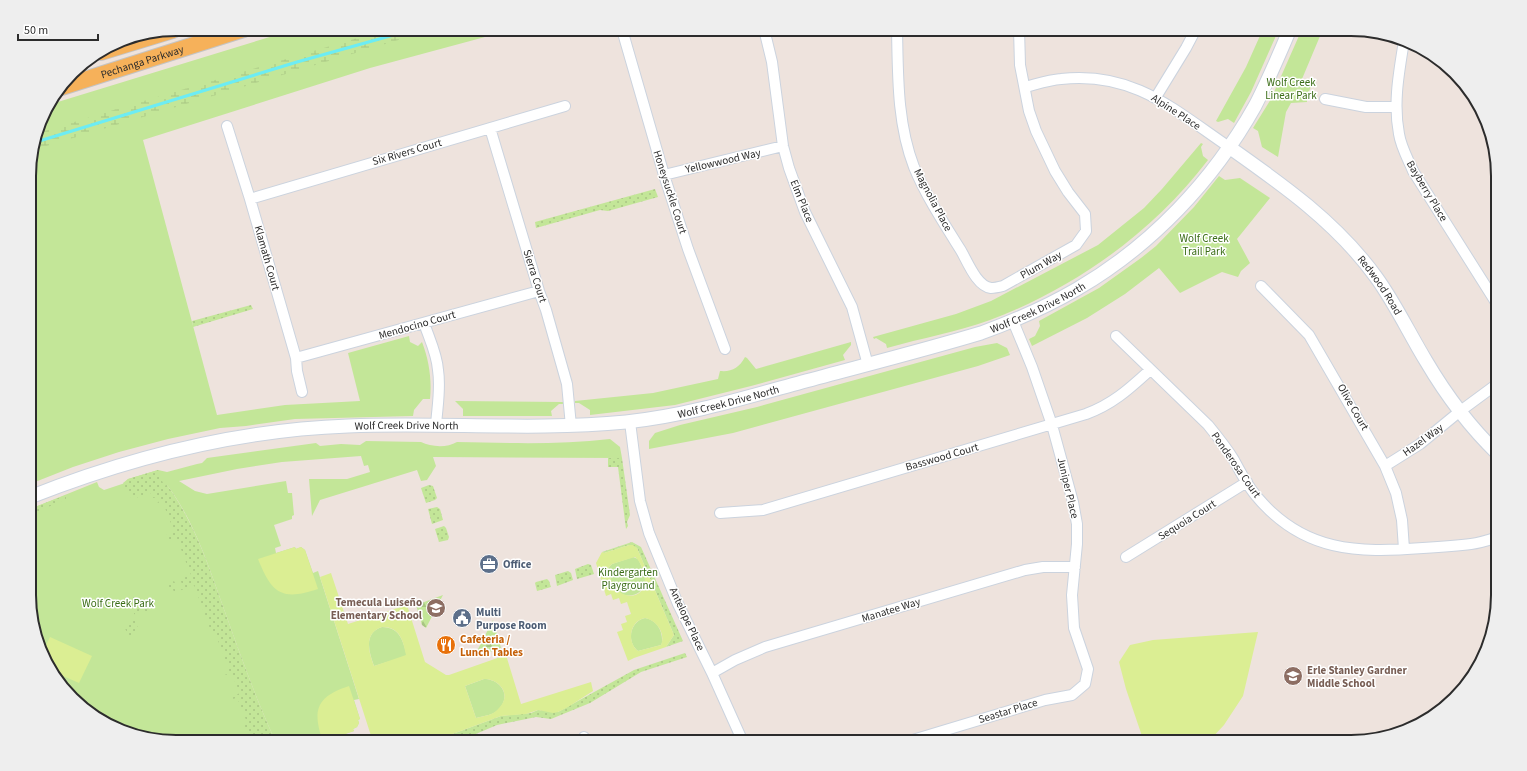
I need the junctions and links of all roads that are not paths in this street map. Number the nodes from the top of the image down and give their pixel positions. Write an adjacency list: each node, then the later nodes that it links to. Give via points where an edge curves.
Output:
1 (222, 36): 9 (main road, Pechanga Parkway)
2 (624, 36): 19 (street, Honeysuckle Court)
3 (766, 36): 17 (street, Elm Place, via 772,62)
4 (897, 36): 22 (street, Magnolia Place, via 899,101 914,166 936,211 976,278)
5 (1019, 36): 10 (street, via 1020,65)
6 (1192, 36): 11 (street)
7 (1287, 36): 18 (street, Wolf Creek Drive North, via 1255,106)
8 (1403, 46): 14 (street, Bayberry Place)
9 (71, 84)
10 (1025, 86): 11 (street, Alpine Place, via 1083,77 1132,86); 22 (street, Plum Way, via 1036,132 1055,171 1084,214 1086,231 1076,245 1003,286)
11 (1156, 97): 18 (street, Alpine Place)
12 (1325, 98): 14 (street, via 1366,107)
13 (565, 106): 16 (street, Six Rivers Court)
14 (1396, 107): 24 (street, Bayberry Place, via 1399,135 1413,171)
15 (227, 126): 20 (street, Klamath Court)
16 (490, 128): 20 (street, Six Rivers Court); 23 (street, Sierra Court)
17 (783, 146): 19 (street, Yellowwood Way); 30 (street, Elm Place, via 805,212 852,307)
18 (1229, 147): 25 (street, Wolf Creek Drive North, via 1192,194 1142,243 1077,289); 34 (street, Redwood Road, via 1282,184 1331,225 1355,250 1377,278)
19 (664, 174): 28 (street, Honeysuckle Court, via 688,249)
20 (250, 198): 29 (street, Klamath Court)
21 (1261, 286): 40 (street, Olive Court, via 1309,335)
22 (990, 288)
23 (539, 291): 26 (street, Mendocino Court); 38 (street, Sierra Court, via 567,384)
24 (1491, 294)
25 (1013, 321): 30 (street, Wolf Creek Drive North); 36 (street, Juniper Place)
26 (424, 323): 29 (street, Mendocino Court); 37 (street, via 436,356 438,370)
27 (1116, 336): 31 (street, Ponderosa Court)
28 (725, 349)
29 (296, 358): 33 (street, Klamath Court)
30 (868, 365): 35 (street, Wolf Creek Drive North, via 735,401)
31 (1150, 370): 36 (street, Basswood Court, via 1106,405); 41 (street, Ponderosa Court, via 1221,440)
32 (1491, 388): 34 (street, Hazel Way)
33 (302, 392)
34 (1459, 412): 39 (street, Redwood Road); 40 (street, Hazel Way, via 1420,444)
35 (630, 422): 38 (street, Wolf Creek Drive North); 48 (street, Antelope Place, via 640,501 649,532 678,604)
36 (1052, 425): 43 (street, Basswood Court, via 763,510); 47 (street, Juniper Place, via 1077,524)
37 (436, 426): 38 (street, Wolf Creek Drive North); 42 (street, Wolf Creek Drive North, via 347,426 266,433 214,441 109,468)
38 (571, 426)
39 (1491, 446)
40 (1385, 466): 45 (street, Olive Court, via 1396,493 1402,520)
41 (1247, 482): 45 (street, Ponderosa Court, via 1274,514 1291,528 1310,538 1356,550); 46 (street, Sequoia Court)
42 (36, 496)
43 (720, 513)
44 (1491, 539): 45 (street, Ponderosa Court, via 1472,544)
45 (1404, 549)
46 (1126, 557)
47 (1075, 567): 48 (street, Manatee Way, via 1025,570 765,647); 49 (street, Juniper Place, via 1072,594 1074,628 1088,669)
48 (712, 673): 50 (street, Antelope Place)
49 (1085, 684): 51 (street, Seastar Place, via 1072,695 1045,700)
50 (740, 735)
51 (929, 735)

